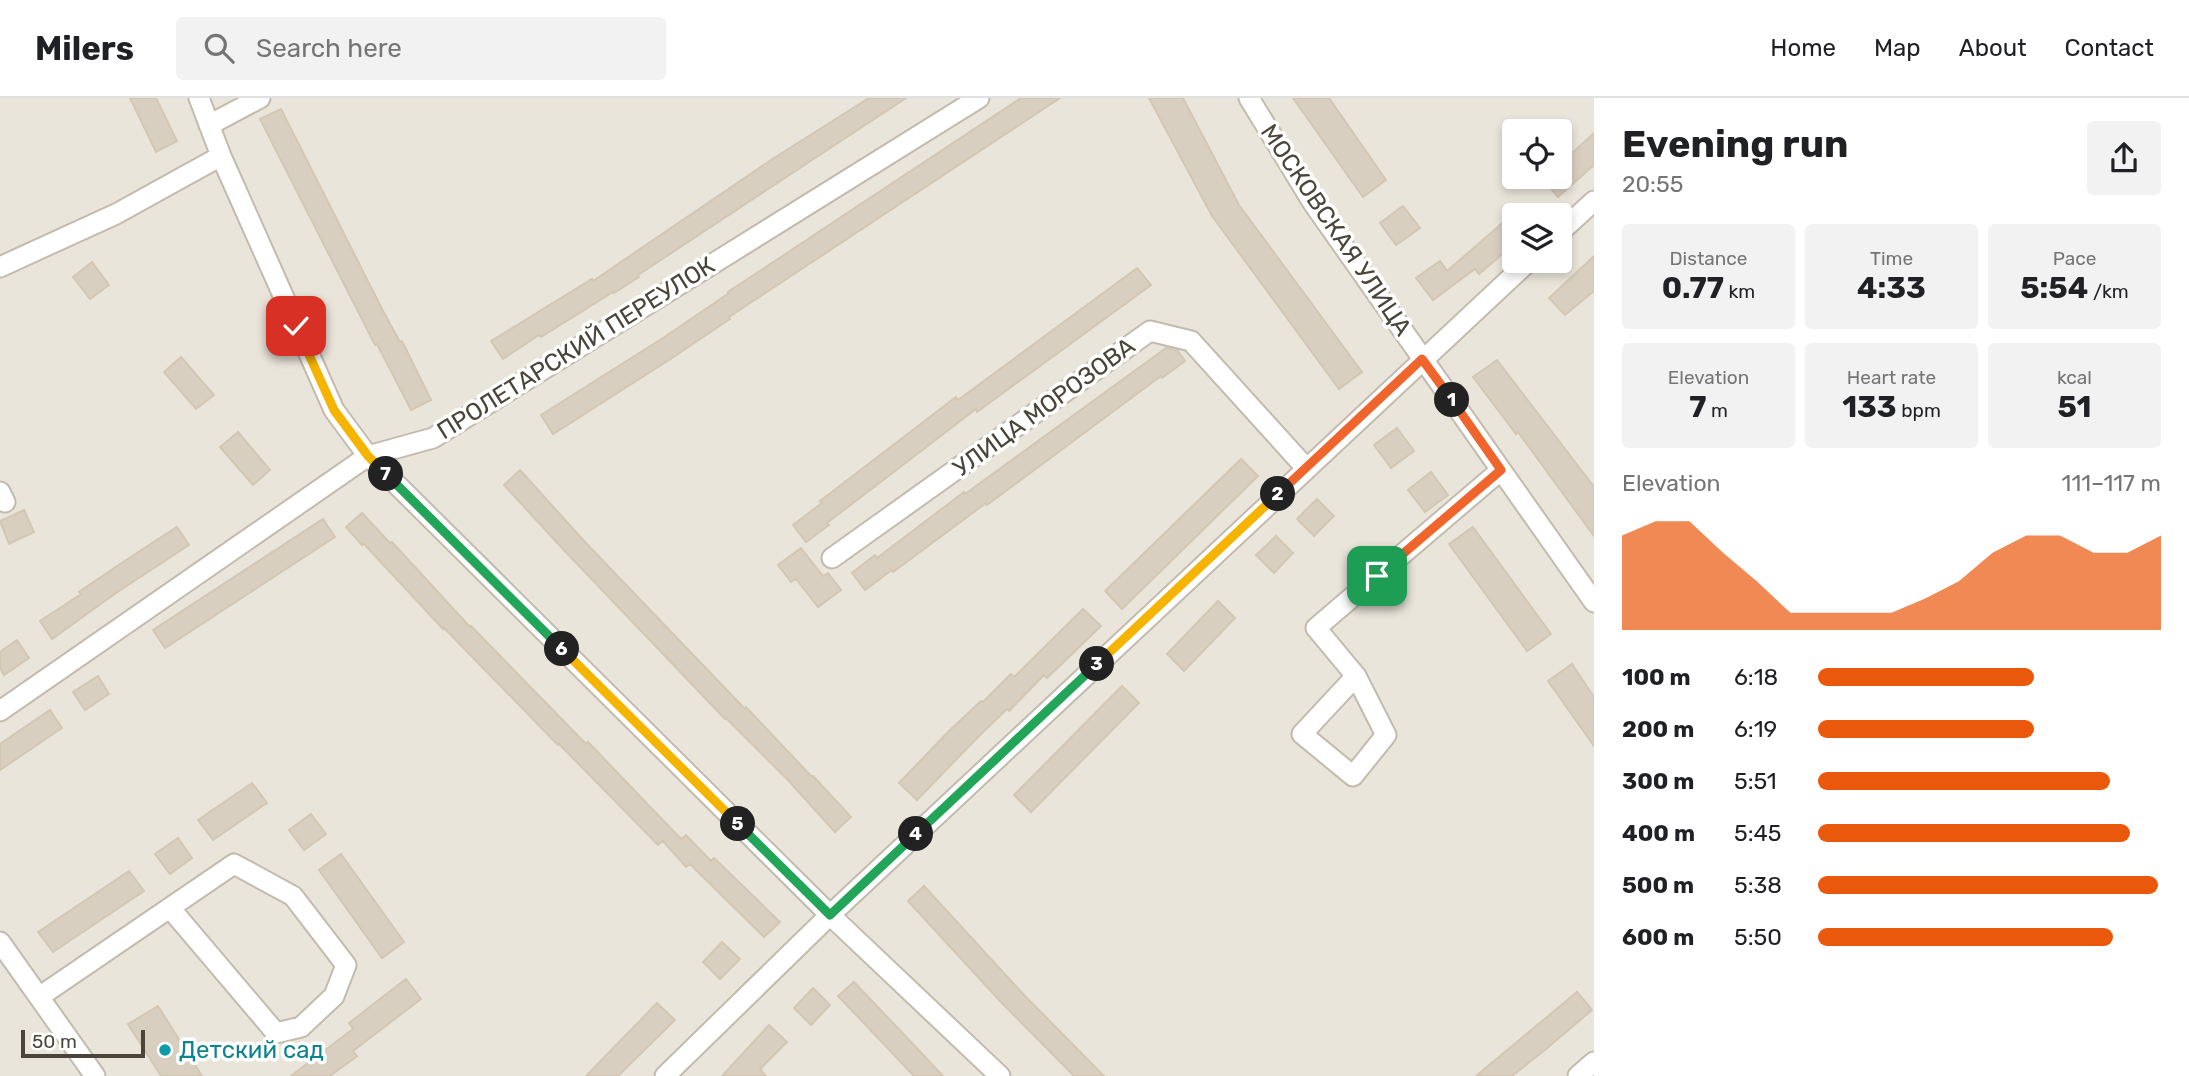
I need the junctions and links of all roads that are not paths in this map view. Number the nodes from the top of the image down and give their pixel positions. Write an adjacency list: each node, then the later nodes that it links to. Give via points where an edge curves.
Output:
1 (199, 98): 5 (street)
2 (260, 98): 5 (street)
3 (979, 98): 12 (street, ПРОЛЕТАРСКИЙ ПЕРЕУЛОК, via 433,438)
4 (1249, 98): 11 (street, МОСКОВСКАЯ УЛИЦА, via 1313,203)
5 (209, 125): 6 (street)
6 (221, 156): 9 (street, via 116,214); 12 (street, via 334,410)
7 (1594, 201): 8 (street)
8 (1572, 221)
9 (0, 267)
10 (1516, 273): 11 (street)
11 (1422, 359): 13 (street); 14 (street, МОСКОВСКАЯ УЛИЦА)
12 (368, 456): 18 (street, ПРОЛЕТАРСКИЙ ПЕРЕУЛОК); 20 (street)
13 (1306, 468): 15 (street, УЛИЦА МОРОЗОВА, via 1191,341 1150,331); 20 (street)
14 (1501, 470): 16 (street, МОСКОВСКАЯ УЛИЦА); 17 (street, via 1315,628)
15 (832, 558)
16 (1594, 602)
17 (1356, 676): 17 (street, via 1386,736 1353,776 1302,734)
18 (0, 711)
19 (170, 908): 19 (street, via 234,864 293,896 339,955 346,965 334,996 301,1027 276,1033); 22 (street)
20 (830, 915): 25 (street); 26 (street)
21 (0, 942): 22 (street)
22 (39, 997): 24 (street)
23 (1594, 1062): 27 (street)
24 (95, 1076)
25 (665, 1076)
26 (1000, 1076)
27 (1578, 1076)

